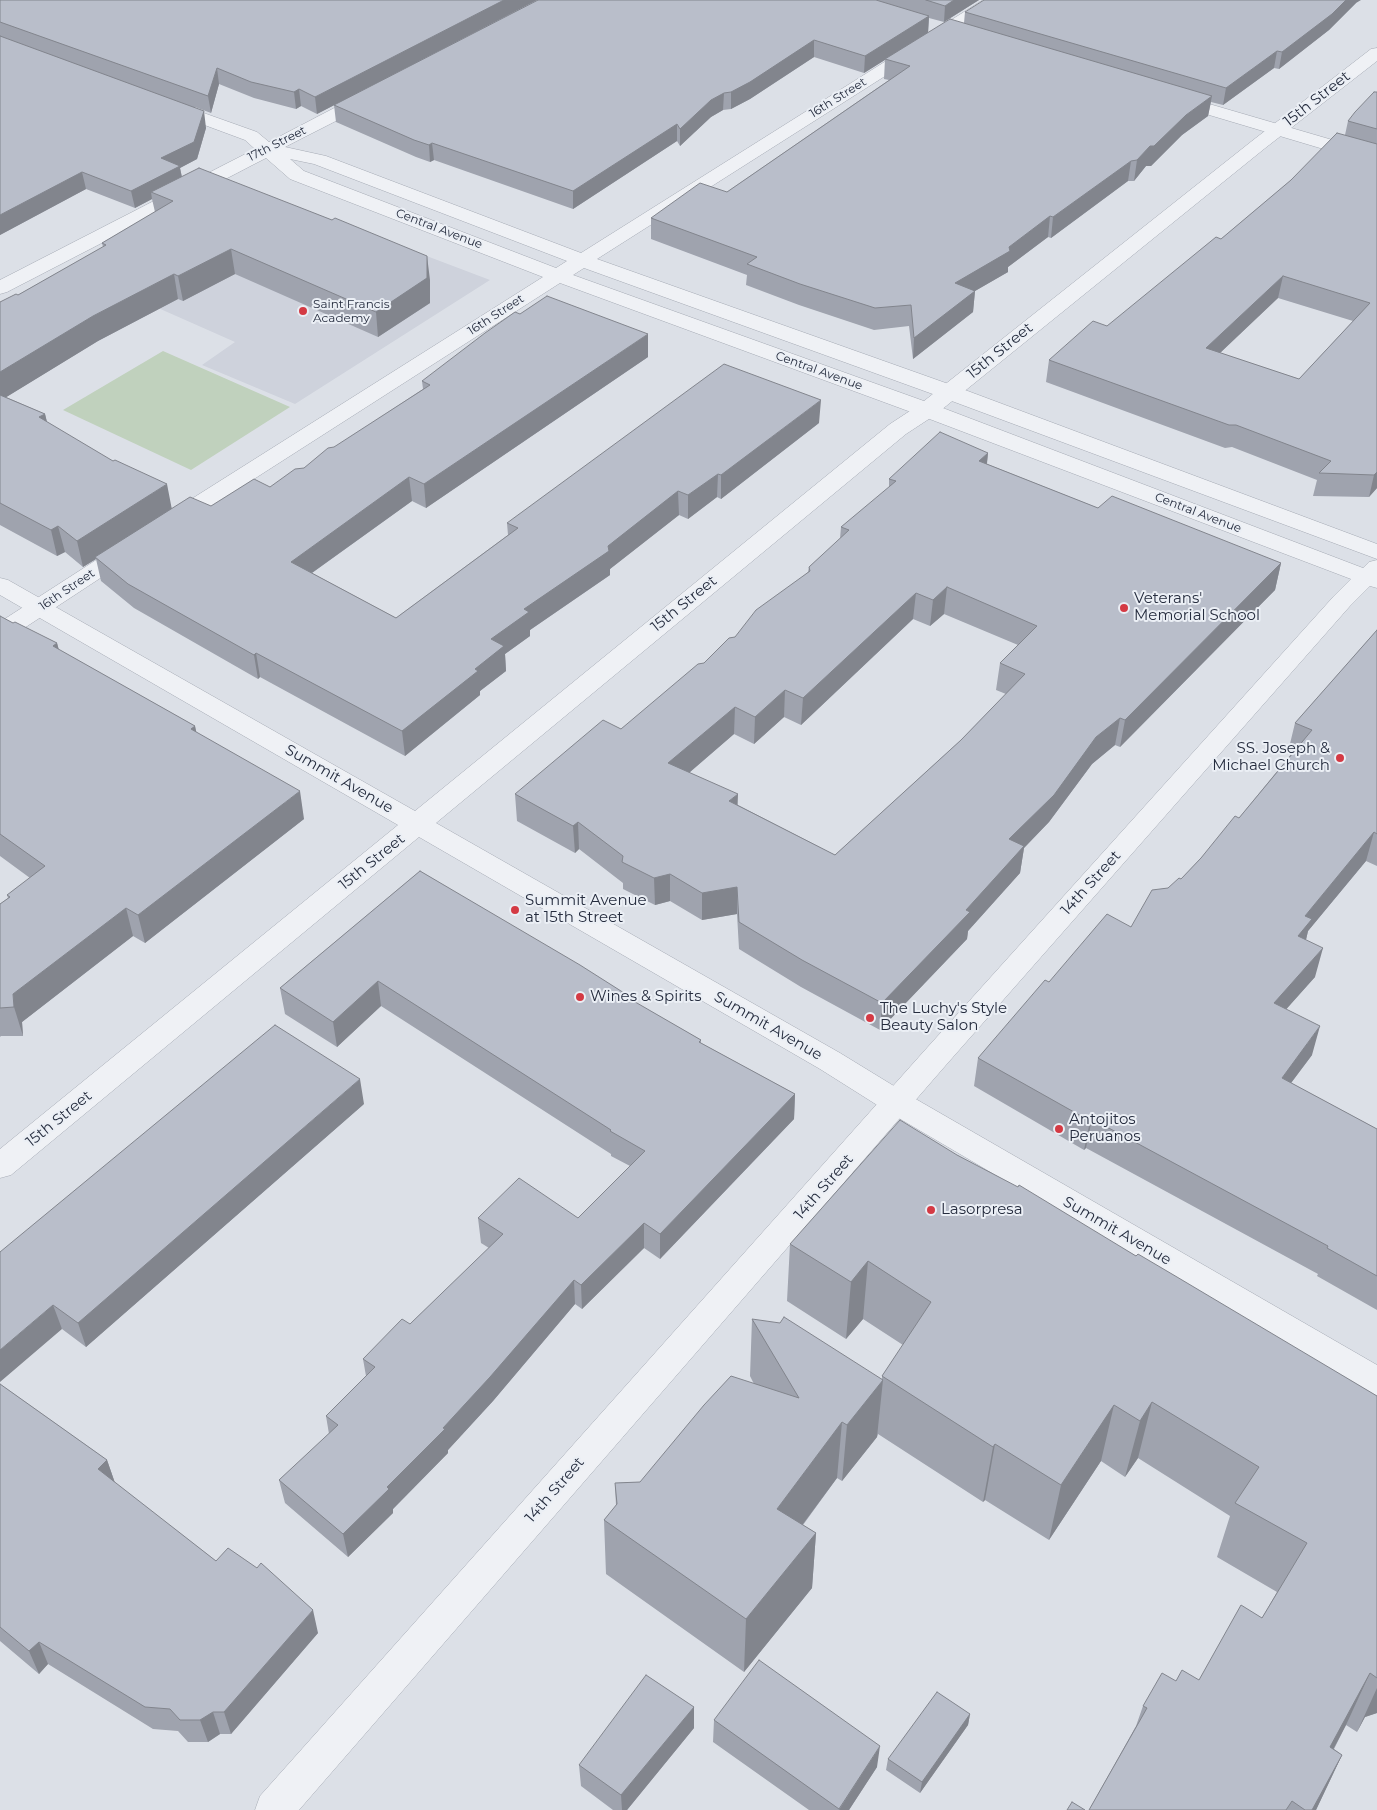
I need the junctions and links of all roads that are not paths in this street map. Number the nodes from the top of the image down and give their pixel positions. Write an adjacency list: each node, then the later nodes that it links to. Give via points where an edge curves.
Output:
1 (994, 0): 9 (street, 16th Street)
2 (1377, 52): 6 (street, 15th Street)
3 (388, 87): 7 (street, 17th Street)
4 (1156, 93): 6 (street)
5 (158, 102): 7 (street, Central Avenue, via 251,136)
6 (1278, 129): 8 (street); 12 (street, 15th Street)
7 (267, 150): 9 (street, Central Avenue, via 319,160); 10 (street, Central Avenue, via 298,175); 11 (street, 17th Street)
8 (1377, 159)
9 (582, 260): 10 (street, 16th Street); 12 (street, Central Avenue)
10 (558, 275): 13 (street, Central Avenue); 16 (street, 16th Street)
11 (0, 288)
12 (949, 392): 13 (street, 15th Street); 14 (street, Central Avenue)
13 (927, 410): 14 (street, Central Avenue); 18 (street, 15th Street, via 898,428)
14 (1375, 569): 19 (street, 14th Street, via 1342,601)
15 (0, 585): 16 (street, Summit Avenue)
16 (40, 608): 17 (street, 16th Street); 18 (street, Summit Avenue)
17 (0, 633)
18 (419, 824): 19 (street, Summit Avenue); 20 (street, 15th Street)
19 (896, 1102): 21 (street, Summit Avenue); 22 (street, 14th Street)
20 (0, 1166)
21 (1377, 1382)
22 (274, 1810)

